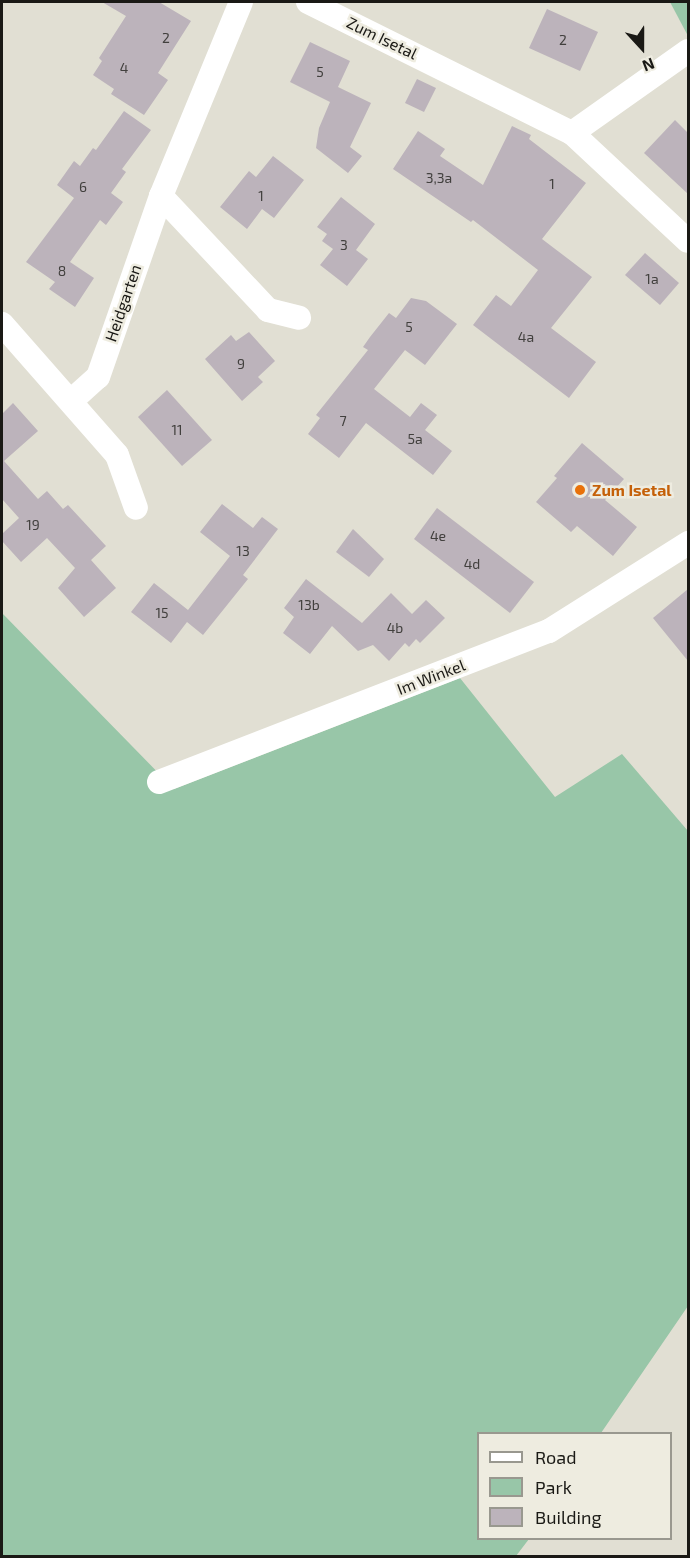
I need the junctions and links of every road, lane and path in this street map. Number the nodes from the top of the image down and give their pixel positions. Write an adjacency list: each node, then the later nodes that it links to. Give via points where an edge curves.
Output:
1 (241, 2): 5 (street, Heidgarten)
2 (308, 2): 4 (street, Zum Isetal)
3 (688, 51): 4 (street)
4 (572, 133): 6 (street, Zum Isetal)
5 (161, 196): 7 (street, via 268,310); 9 (street, Heidgarten, via 98,376)
6 (688, 241)
7 (299, 318)
8 (2, 324): 9 (street)
9 (71, 401): 10 (street, via 117,455)
10 (136, 508)
11 (688, 543): 12 (street, Im Winkel, via 549,631)
12 (159, 782)

